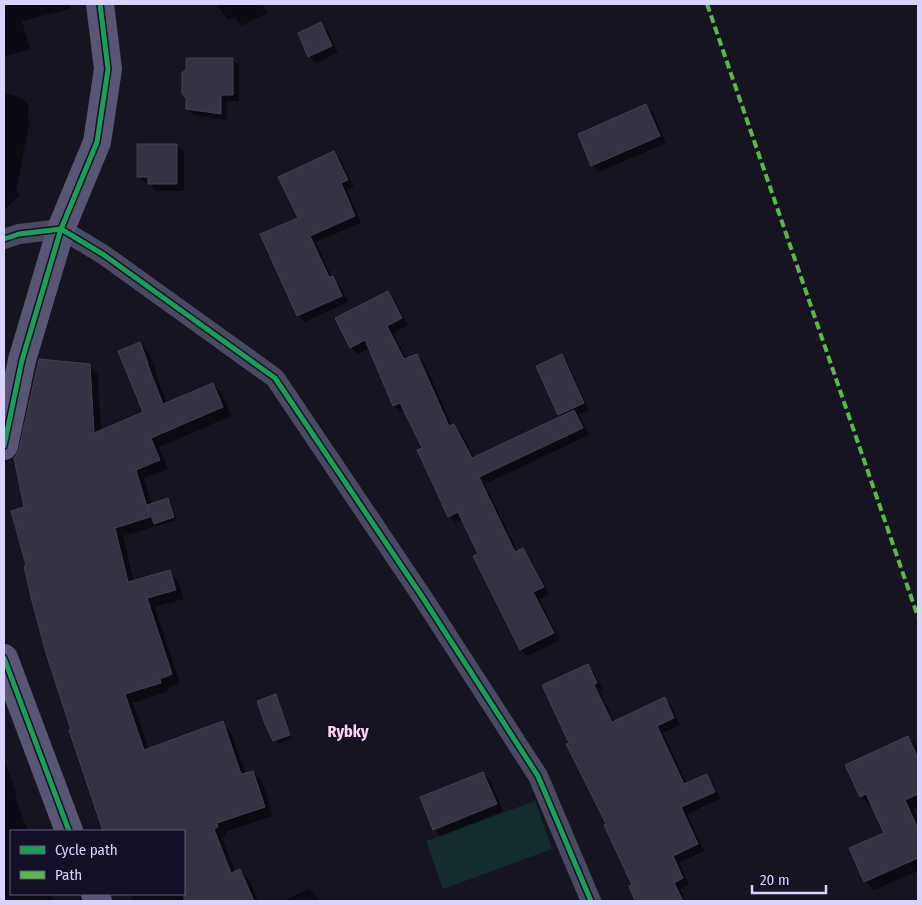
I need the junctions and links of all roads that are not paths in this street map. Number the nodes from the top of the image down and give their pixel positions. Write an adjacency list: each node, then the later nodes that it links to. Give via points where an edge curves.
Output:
1 (100, 4): 2 (street, via 108,69 97,142)
2 (61, 229): 3 (street); 4 (street, via 22,360); 7 (street, via 104,254 275,378 538,776)
3 (4, 239)
4 (4, 446)
5 (4, 658): 6 (street)
6 (69, 830)
7 (591, 901)

